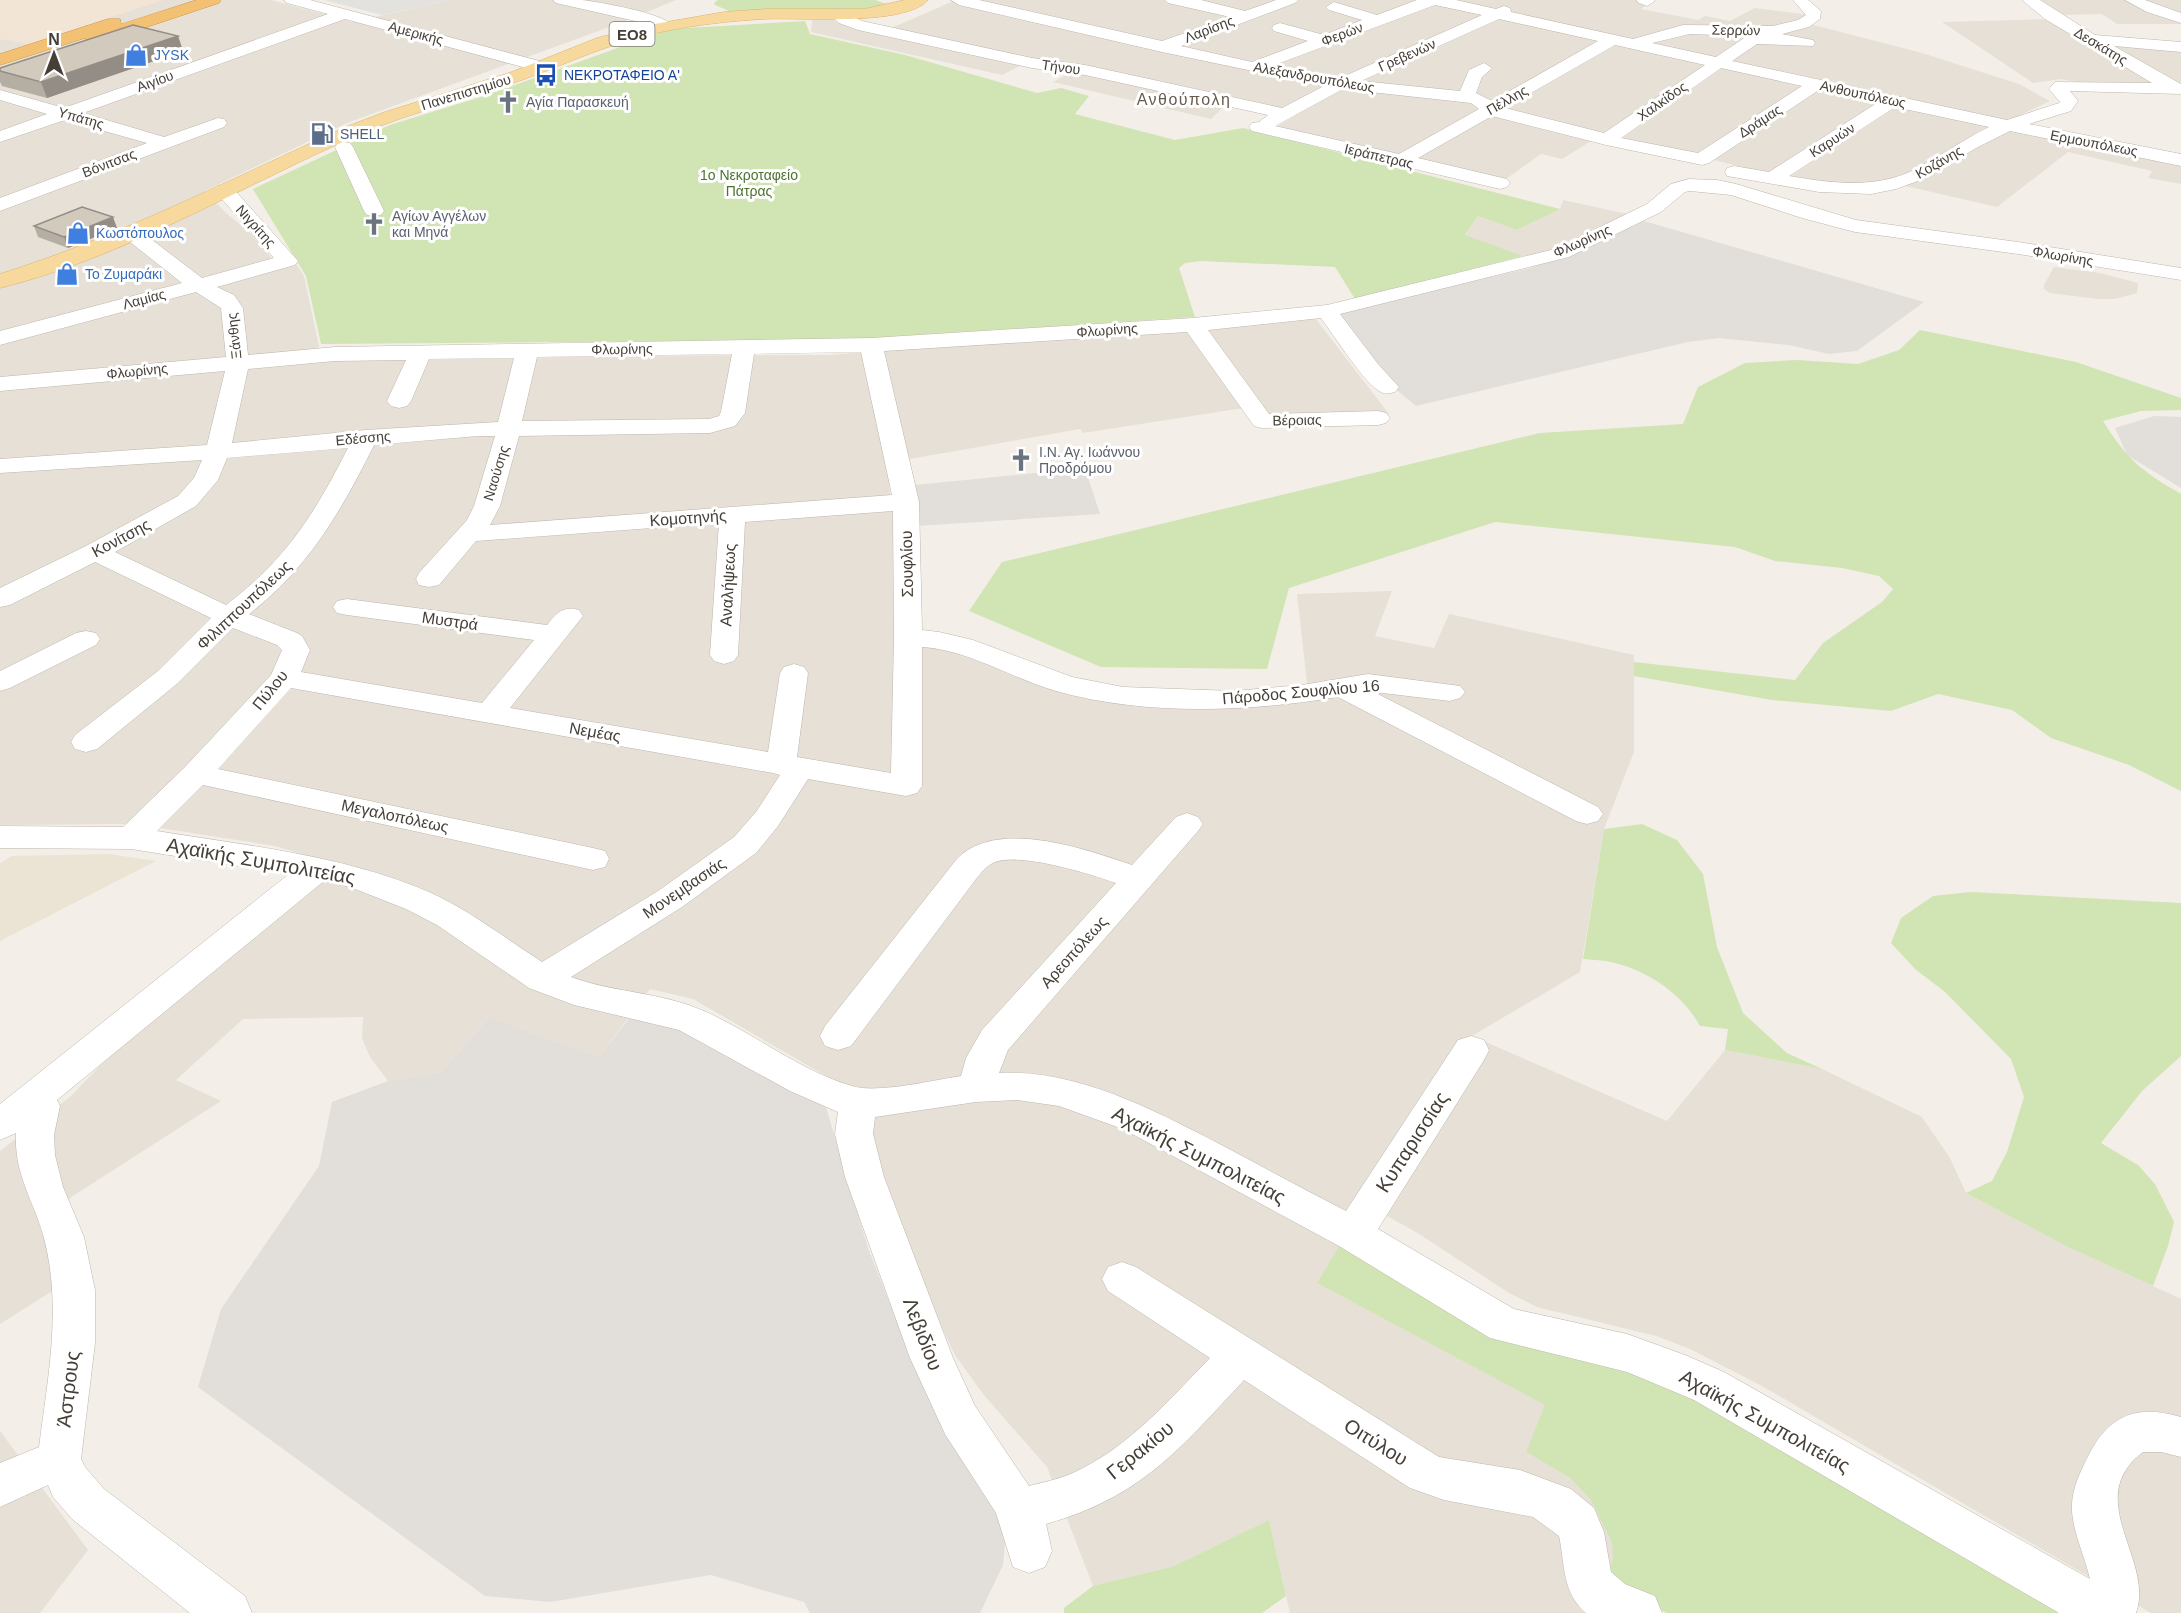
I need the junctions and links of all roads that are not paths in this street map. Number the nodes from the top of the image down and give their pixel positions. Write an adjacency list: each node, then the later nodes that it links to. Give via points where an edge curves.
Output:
1 (184, 0): 30 (highway)
2 (213, 0): 35 (highway)
3 (292, 0): 15 (street, Αμερικής)
4 (561, 0): 21 (street, via 649,19)
5 (920, 0): 16 (main road, Πανεπιστημίου / ΕΟ8, via 887,11)
6 (959, 0): 28 (street, Αλεξανδρουπόλεως)
7 (1173, 0): 18 (street)
8 (1290, 0): 18 (street, Λαρίσης)
9 (1433, 0): 17 (street, Ανθουπόλεως); 20 (street, Φερών)
10 (2030, 0): 25 (street, Δεσκάτης)
11 (2133, 0): 19 (street)
12 (1800, 1): 27 (street, Σερρών, via 1814,16 1790,28 1686,30)
13 (1521, 2): 17 (street, Γρεβενών)
14 (1334, 7): 20 (street)
15 (344, 14): 32 (street, Αμερικής); 43 (street, Αιγίου)
16 (838, 14): 21 (main road, Πανεπιστημίου / ΕΟ8, via 768,14); 44 (street, Τήνου, via 858,25)
17 (1498, 15): 23 (street, Ανθουπόλεως); 36 (street, Γρεβενών)
18 (1244, 16): 28 (street, Λαρίσης)
19 (2181, 18)
20 (1377, 20): 24 (street, Φερών)
21 (664, 26): 32 (main road, Πανεπιστημίου / ΕΟ8, via 603,43)
22 (1280, 28): 24 (street)
23 (1613, 39): 27 (street, Ανθουπόλεως); 42 (street, Πέλλης)
24 (1324, 40): 33 (street, Φερών)
25 (2092, 40): 29 (street); 38 (street, Δεσκάτης)
26 (1807, 43): 31 (street, via 1754,38)
27 (1635, 44): 31 (street, Ανθουπόλεως)
28 (1162, 47): 33 (street, Αλεξανδρουπόλεως)
29 (2181, 47)
30 (0, 60)
31 (1718, 63): 37 (street, Ανθουπόλεως); 49 (street, Χαλκίδος)
32 (541, 67): 57 (main road, Πανεπιστημίου / ΕΟ8, via 373,122)
33 (1253, 67): 36 (street, Αλεξανδρουπόλεως)
34 (1484, 68): 40 (street, via 1475,74)
35 (0, 70)
36 (1340, 84): 40 (street, Αλεξανδρουπόλεως); 44 (street, Γρεβενών)
37 (1817, 84): 41 (street, Ανθουπόλεως); 52 (street, Δράμας)
38 (2178, 90): 46 (street, Κοζάνης, via 2061,86 2058,89 2068,99 2068,105)
39 (0, 95): 43 (street, Υπάτης)
40 (1466, 97): 42 (street, Αλεξανδρουπόλεως, via 1481,100)
41 (1892, 100): 46 (street, Ανθουπόλεως); 55 (street, Καρυών)
42 (1491, 109): 49 (street, Αλεξανδρουπόλεως); 54 (street, Πέλλης)
43 (65, 113): 48 (street, Αιγίου); 50 (street, Υπάτης)
44 (1286, 114): 47 (street, Γρεβενών)
45 (218, 123): 50 (street, Βόνιτσας)
46 (2007, 125): 53 (street, Ερμουπόλεως); 55 (street, Κοζάνης, via 1930,171 1896,183 1832,188)
47 (1258, 127): 54 (street, Ιεράπετρας)
48 (0, 137)
49 (1606, 140): 52 (street, Αλεξανδρουπόλεως)
50 (162, 142): 58 (street, Βόνιτσας)
51 (344, 147): 59 (street)
52 (1702, 159)
53 (2181, 160)
54 (1400, 161): 56 (street, Ιεράπετρας)
55 (1771, 179): 60 (street, Κοζάνης, via 1722,171 1677,174 1654,189 1644,207)
56 (1500, 183)
57 (224, 190): 61 (main road, Πανεπιστημίου / ΕΟ8); 63 (street, Νιγρίτης)
58 (0, 205)
59 (374, 210)
60 (1647, 211): 62 (street, Φλωρίνης, via 1681,187 1717,186 1855,226); 68 (street, Φλωρίνης, via 1562,253)
61 (132, 234): 65 (main road, Πανεπιστημίου / ΕΟ8); 66 (street, Ξάνθης)
62 (2072, 258): 64 (street, Φλωρίνης); 67 (street, via 2090,267 2144,279)
63 (288, 261): 66 (street, Λαμίας)
64 (2181, 274)
65 (0, 281)
66 (198, 285): 70 (street, Λαμίας); 75 (street, Ξάνθης, via 231,306)
67 (2150, 289)
68 (1327, 311): 69 (street, Φλωρίνης); 77 (street)
69 (1193, 325): 71 (street, Φλωρίνης); 79 (street, Βέροιας, via 1262,421)
70 (0, 338)
71 (871, 345): 72 (street, Φλωρίνης); 84 (street, Σουφλίου)
72 (744, 348): 73 (street, Φλωρίνης); 80 (street, Εδέσσης, via 733,413 727,421 710,426)
73 (528, 350): 74 (street, Φλωρίνης); 80 (street, Ναούσης)
74 (421, 352): 75 (street, Φλωρίνης); 78 (street)
75 (238, 362): 76 (street, Φλωρίνης); 82 (street, Ξάνθης)
76 (0, 384)
77 (1387, 387)
78 (399, 401)
79 (1378, 418)
80 (509, 427): 81 (street, Εδέσσης); 86 (street, Ναούσης, via 487,506)
81 (366, 437): 82 (street, Εδέσσης); 91 (street, Φιλιππουπόλεως, via 347,479 305,544 265,589)
82 (218, 452): 83 (street, Εδέσσης); 87 (street, Κονίτσης, via 195,495)
83 (0, 465)
84 (906, 502): 85 (street, Κομοτηνής); 92 (street, Σουφλίου)
85 (732, 514): 86 (street, Κομοτηνής); 94 (street, Αναλήψεως)
86 (470, 534): 88 (street, Ναούσης)
87 (95, 552): 89 (street, Κονίτσης); 91 (street, Πύλου)
88 (429, 579)
89 (5, 591)
90 (347, 607): 100 (street, Μυστρά, via 561,625)
91 (228, 617): 96 (street, Πύλου, via 292,642 296,650); 101 (street, Φιλιππουπόλεως, via 161,682)
92 (908, 638): 98 (street, Πάροδος Σουφλίου 16, via 963,646 1065,684 1123,696 1234,700); 104 (street, Σουφλίου)
93 (86, 639): 97 (street)
94 (724, 655)
95 (794, 673): 102 (street)
96 (284, 678): 100 (street, Νεμέας); 103 (street, Πύλου)
97 (0, 682)
98 (1341, 687): 99 (street, Πάροδος Σουφλίου 16, via 1382,684); 105 (street)
99 (1450, 692)
100 (489, 714): 102 (street, Νεμέας)
101 (86, 742)
102 (790, 766): 104 (street, Νεμέας); 112 (street, Μονεμβασιάς, via 763,824 740,849 670,899)
103 (196, 774): 108 (street, Πύλου); 109 (street, Μεγαλοπόλεως)
104 (906, 786)
105 (1587, 814)
106 (1187, 824): 111 (street, Αρεοπόλεως)
107 (0, 837): 108 (street, Αχαϊκής Συμπολιτείας)
108 (131, 838): 110 (street, Αχαϊκής Συμπολιτείας)
109 (593, 859)
110 (318, 867): 112 (street, Αχαϊκής Συμπολιτείας, via 418,901 449,917); 116 (street)
111 (1139, 879): 113 (street, via 1110,868 1042,853 1009,849 982,855 962,874); 115 (street, Αρεοπόλεως, via 996,1040 984,1058)
112 (541, 979): 117 (street, Αχαϊκής Συμπολιτείας, via 573,992 691,1020 834,1096)
113 (838, 1036)
114 (1471, 1050): 119 (street, Κυπαρισσίας)
115 (976, 1088): 117 (street, Αχαϊκής Συμπολιτείας); 119 (street, Αχαϊκής Συμπολιτείας, via 1039,1088 1109,1108 1168,1135)
116 (36, 1094): 118 (street); 123 (street, Άστρους, via 41,1106 35,1135 36,1155 43,1187 64,1237 74,1290 74,1343)
117 (860, 1103): 125 (street, Λεβιδίου, via 854,1124 857,1145 871,1194 924,1336 961,1421 1010,1493)
118 (0, 1125)
119 (1353, 1234): 128 (street, Αχαϊκής Συμπολιτείας, via 1505,1325 1628,1353 1709,1386)
120 (1122, 1279): 121 (street, Οιτύλου)
121 (1240, 1355): 125 (street, Γερακίου, via 1161,1435 1121,1469); 126 (street, Οιτύλου, via 1426,1473 1527,1494 1566,1512 1581,1530 1588,1577 1594,1588)
122 (2181, 1437): 129 (street, via 2150,1431 2129,1436 2119,1442 2100,1477 2095,1508 2117,1590)
123 (59, 1461): 124 (street); 127 (street, via 69,1482 88,1504)
124 (0, 1486)
125 (1024, 1531)
126 (1620, 1605)
127 (228, 1613)
128 (2104, 1613)
129 (2112, 1613)

